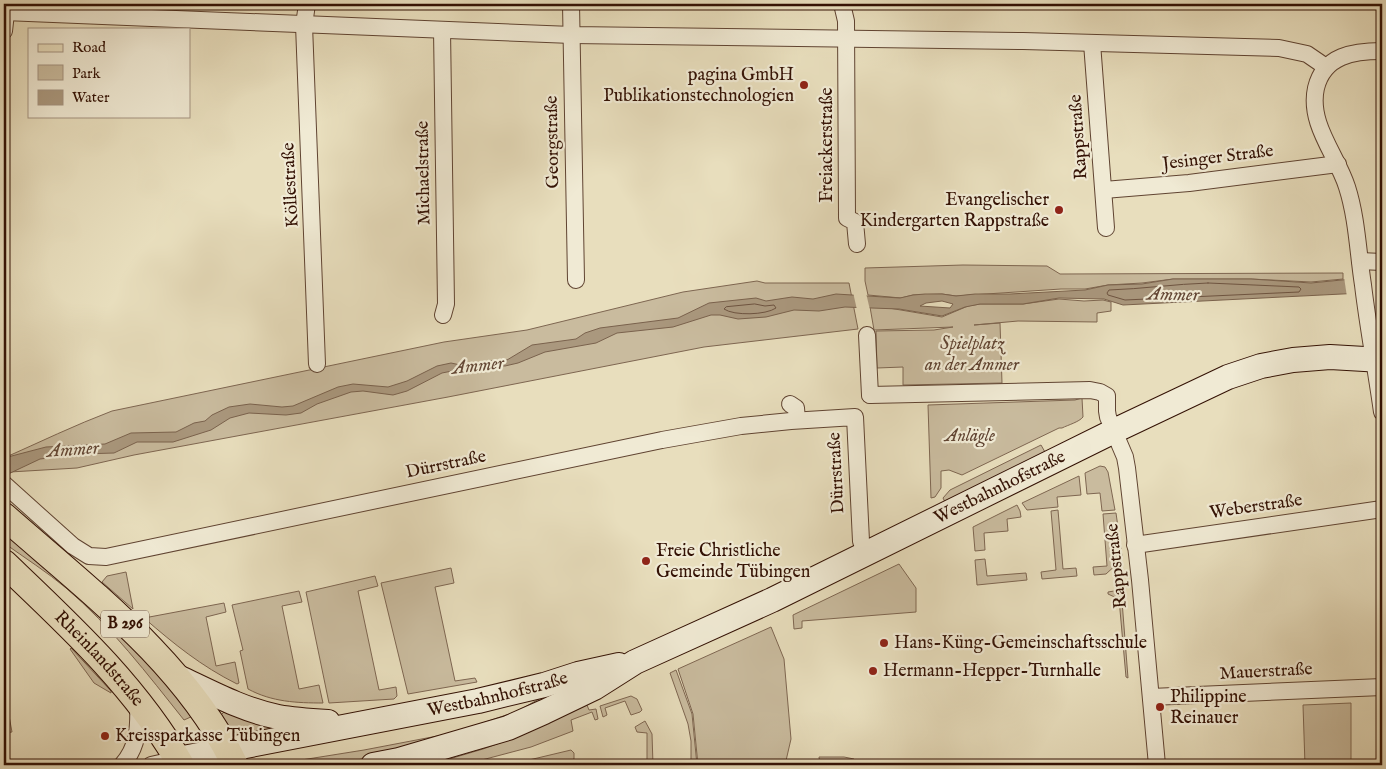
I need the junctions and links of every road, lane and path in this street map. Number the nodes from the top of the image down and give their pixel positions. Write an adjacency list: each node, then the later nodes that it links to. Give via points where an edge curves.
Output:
1 (307, 4): 5 (street, Köllestraße)
2 (571, 4): 8 (street, Georgstraße)
3 (842, 4): 9 (street)
4 (6, 9): 5 (street); 7 (street)
5 (304, 25): 6 (street); 23 (street, Köllestraße)
6 (442, 30): 8 (street); 20 (street, Michaelstraße, via 446,304)
7 (4, 31)
8 (572, 35): 9 (street); 19 (street, Georgstraße)
9 (846, 40): 10 (street); 16 (street, Freiackerstraße, via 847,218 855,222)
10 (1092, 43): 12 (street, via 1280,48 1307,54); 14 (street, Rappstraße)
11 (1382, 51): 12 (street, via 1346,54)
12 (1326, 67): 13 (street, via 1316,88 1315,104 1323,135)
13 (1338, 164): 14 (street, Jesinger Straße); 18 (street, via 1347,188)
14 (1104, 190): 15 (street, Rappstraße)
15 (1106, 228)
16 (857, 244)
17 (1382, 262): 18 (street)
18 (1360, 266): 22 (street)
19 (576, 280)
20 (443, 315)
21 (867, 335): 24 (street)
22 (1378, 360): 26 (street); 29 (main road, Westbahnhofstraße, via 1319,357 1261,366 1228,377)
23 (317, 364)
24 (870, 395): 27 (street); 29 (street, Rappstraße, via 1090,390 1107,396 1107,411)
25 (790, 404): 28 (street, via 796,408)
26 (1382, 412)
27 (855, 417): 28 (street, Dürrstraße); 34 (street, Dürrstraße, via 860,541)
28 (797, 420): 30 (street, Dürrstraße, via 652,442 106,557 89,556 73,546)
29 (1114, 431): 33 (street, Rappstraße, via 1125,457); 34 (main road, Westbahnhofstraße)
30 (4, 484)
31 (1382, 509): 33 (street, Weberstraße)
32 (4, 516): 37 (main road, B 296, via 154,650)
33 (1135, 545): 39 (street, Rappstraße)
34 (865, 554): 36 (main road, Westbahnhofstraße)
35 (8, 572): 40 (main road, Rheinlandstraße / B 296, via 96,652)
36 (635, 662): 41 (main road, Westbahnhofstraße, via 478,702); 44 (main road, Westbahnhofstraße, via 594,688 508,728)
37 (178, 677): 41 (main road, B 296, via 233,703 276,717); 42 (main road, B 296)
38 (1382, 686): 39 (street, Mauerstraße)
39 (1152, 697): 48 (street, Rappstraße)
40 (138, 702): 43 (main road, Rheinlandstraße / B 296); 45 (street, via 135,744)
41 (359, 725): 42 (main road, Westbahnhofstraße)
42 (231, 757): 43 (main road)
43 (186, 763): 46 (street)
44 (395, 763): 47 (main road, Westbahnhofstraße)
45 (122, 765)
46 (152, 765)
47 (373, 765)
48 (1157, 765)

